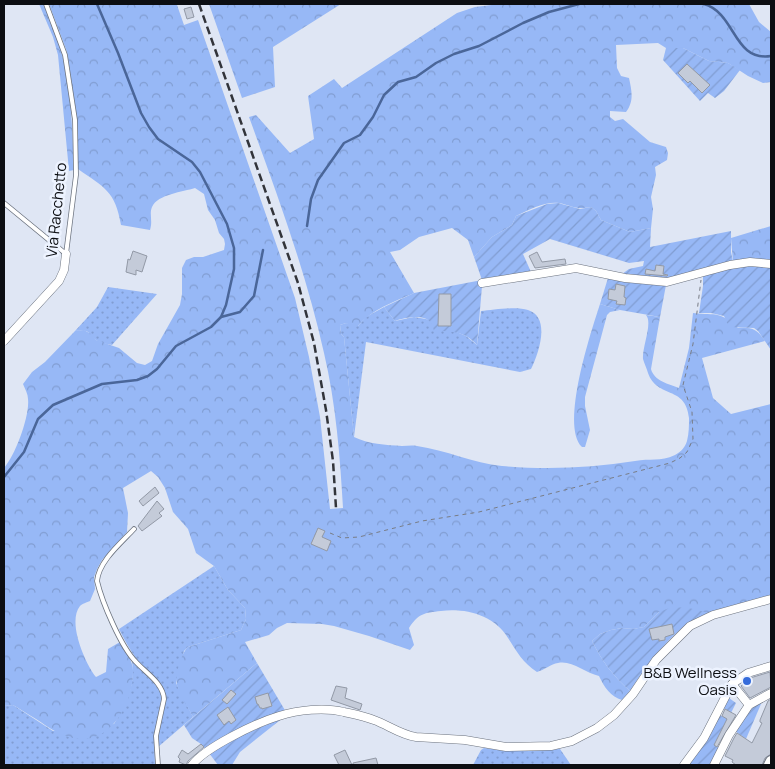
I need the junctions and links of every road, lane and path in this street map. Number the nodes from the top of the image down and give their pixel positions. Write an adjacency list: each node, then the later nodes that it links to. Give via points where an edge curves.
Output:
1 (46, 4): 3 (lane, Via Racchetto, via 63,49 74,120 76,175)
2 (4, 203): 3 (lane)
3 (66, 254): 7 (street, Via Racchetto, via 59,281)
4 (771, 264): 5 (street, via 743,263)
5 (701, 272): 6 (street, via 662,282 574,268); 9 (path, via 693,344 683,385 692,412 693,439 684,456 670,463 479,512 350,539)
6 (482, 284)
7 (4, 340)
8 (134, 529): 16 (lane, via 106,560 97,581 127,649 163,693 156,736)
9 (330, 533)
10 (771, 599): 17 (street, via 713,615 690,626 656,660 614,715 567,743 506,747 408,736 370,718 338,711 313,711 268,720 215,746)
11 (771, 666): 12 (street, via 748,673)
12 (732, 684): 14 (street); 18 (street, via 704,738)
13 (771, 693): 14 (street)
14 (749, 705): 19 (street)
15 (771, 761): 20 (street)
16 (158, 765)
17 (192, 765)
18 (684, 765)
19 (714, 765)
20 (770, 765)

